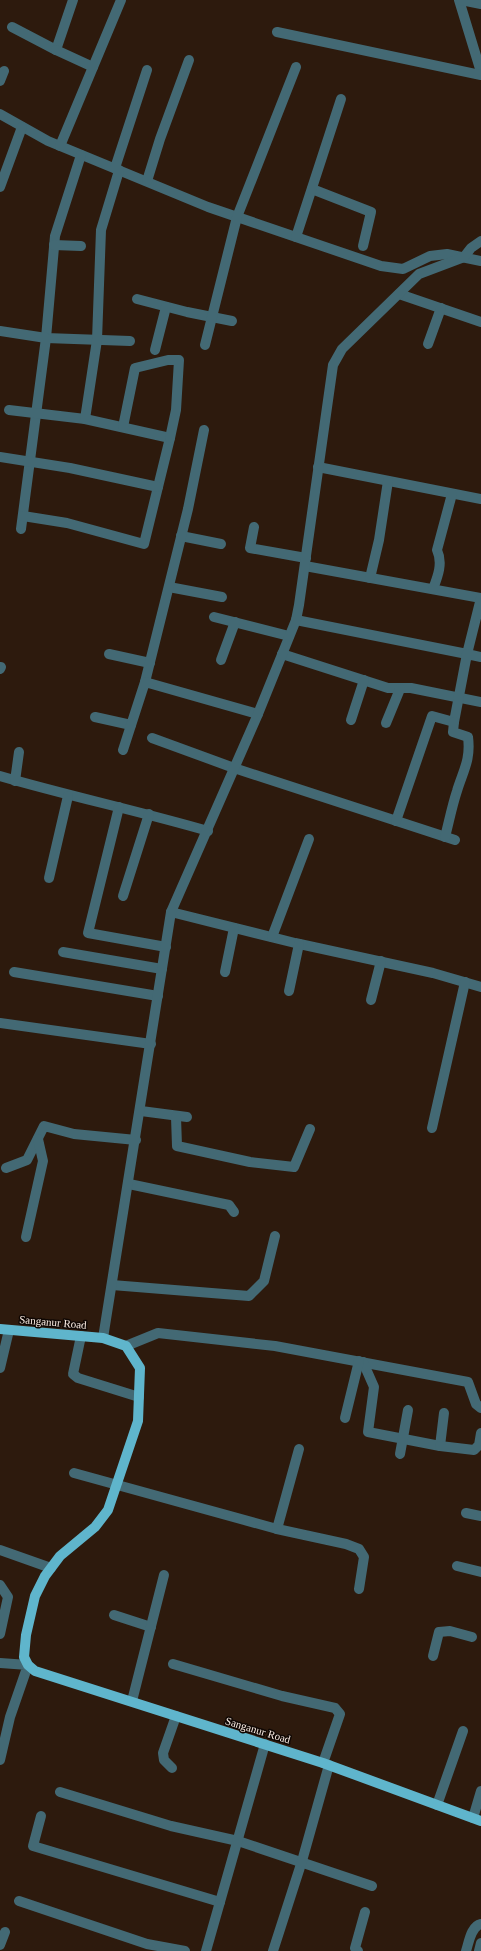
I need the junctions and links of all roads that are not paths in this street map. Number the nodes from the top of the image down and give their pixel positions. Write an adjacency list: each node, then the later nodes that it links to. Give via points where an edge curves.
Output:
1 (74, 0): 7 (street)
2 (121, 0): 9 (street)
3 (460, 0): 4 (street); 12 (street)
4 (481, 4)
5 (12, 27): 7 (street)
6 (277, 32): 12 (street)
7 (56, 50): 9 (street)
8 (190, 60): 19 (street)
9 (93, 67): 16 (street)
10 (296, 67): 22 (street)
11 (147, 70): 18 (street)
12 (481, 71)
13 (341, 99): 21 (street)
14 (0, 114): 15 (street)
15 (22, 127): 16 (street); 20 (street)
16 (60, 146): 17 (street)
17 (81, 155): 18 (street); 25 (street)
18 (115, 168): 19 (street); 39 (street, via 119,170 101,230)
19 (147, 181): 22 (street)
20 (0, 187)
21 (312, 189): 23 (street); 27 (street, via 371,212)
22 (237, 217): 23 (street); 34 (street)
23 (296, 237): 28 (street, via 381,266 403,269 430,256 447,254)
24 (481, 241): 28 (street)
25 (54, 245): 26 (street); 38 (street)
26 (81, 246)
27 (363, 246)
28 (464, 257): 29 (street); 30 (street, via 419,274)
29 (481, 261)
30 (399, 294): 33 (street); 52 (street, via 342,349 333,365)
31 (136, 299): 32 (street)
32 (166, 307): 34 (street); 43 (street)
33 (442, 308): 36 (street); 41 (street)
34 (213, 316): 35 (street); 42 (street)
35 (232, 321)
36 (481, 322)
37 (0, 333): 38 (street)
38 (46, 338): 39 (street); 45 (street)
39 (97, 340): 40 (street); 46 (street)
40 (130, 341)
41 (428, 344)
42 (205, 345)
43 (155, 350)
44 (9, 410): 45 (street)
45 (37, 413): 46 (street); 51 (street)
46 (85, 419): 47 (street)
47 (123, 427): 49 (street); 49 (street, via 135,368 179,360 176,410)
48 (204, 430): 60 (street)
49 (170, 438): 54 (street)
50 (0, 457): 51 (street)
51 (31, 462): 54 (street); 57 (street)
52 (318, 467): 53 (street); 62 (street)
53 (388, 481): 55 (street); 63 (street)
54 (158, 487): 57 (street, via 144,544 67,523)
55 (452, 494): 56 (street); 65 (street, via 437,550 440,556 439,574)
56 (481, 499)
57 (23, 516): 59 (street)
58 (254, 527): 62 (street, via 250,548)
59 (21, 529)
60 (181, 536): 61 (street); 64 (street)
61 (221, 544)
62 (305, 562): 63 (street); 69 (street)
63 (370, 578): 65 (street)
64 (168, 587): 66 (street); 77 (street)
65 (434, 589): 67 (street)
66 (222, 597)
67 (481, 598): 74 (street)
68 (214, 617): 70 (street)
69 (296, 620): 71 (street); 74 (street)
70 (235, 622): 71 (street); 76 (street)
71 (289, 636): 73 (street)
72 (109, 654): 77 (street)
73 (282, 654): 78 (street); 83 (street)
74 (467, 654): 75 (street); 81 (street)
75 (481, 657)
76 (221, 660)
77 (150, 663): 79 (street)
78 (364, 680): 80 (street); 85 (street)
79 (145, 682): 83 (street); 88 (street)
80 (400, 689): 81 (street, via 411,688); 87 (street)
81 (459, 697): 82 (street); 86 (street)
82 (481, 702)
83 (258, 714): 92 (street)
84 (95, 717): 88 (street)
85 (351, 720)
86 (454, 722): 98 (street, via 432,716); 98 (street, via 453,732 468,737 470,751 457,792 450,838)
87 (386, 723)
88 (131, 725): 90 (street)
89 (152, 738): 92 (street)
90 (123, 750)
91 (20, 752): 94 (street)
92 (234, 768): 98 (street); 99 (street)
93 (0, 776): 94 (street)
94 (15, 781): 95 (street)
95 (68, 796): 96 (street); 101 (street)
96 (119, 807): 97 (street); 107 (street, via 88,933)
97 (149, 814): 99 (street); 102 (street)
98 (396, 821)
99 (208, 831): 103 (street)
100 (309, 839): 105 (street)
101 (49, 878)
102 (123, 896)
103 (171, 912): 104 (street); 107 (street)
104 (234, 928): 105 (street); 112 (street)
105 (272, 937): 106 (street)
106 (300, 944): 109 (street); 115 (street)
107 (166, 947): 110 (street)
108 (63, 952): 110 (street)
109 (381, 961): 113 (street); 117 (street)
110 (162, 970): 116 (street)
111 (14, 972): 116 (street)
112 (225, 972)
113 (465, 982): 114 (street); 121 (street)
114 (481, 987)
115 (289, 991)
116 (158, 996): 119 (street)
117 (371, 1000)
118 (0, 1024): 119 (street)
119 (151, 1044): 120 (street)
120 (141, 1111): 122 (street, via 181,1117 177,1146 250,1162 294,1167); 124 (street)
121 (432, 1128)
122 (310, 1129)
123 (38, 1139): 124 (street, via 44,1126 74,1134); 125 (street, via 27,1160); 129 (street, via 43,1161)
124 (136, 1140): 126 (street)
125 (6, 1168)
126 (129, 1184): 127 (street, via 229,1205); 130 (street)
127 (234, 1212)
128 (275, 1236): 130 (street, via 264,1281 249,1296)
129 (26, 1237)
130 (112, 1285): 133 (street)
131 (4, 1330): 132 (main road, Sanganur Road); 136 (street)
132 (81, 1336): 133 (main road, Sanganur Road); 137 (street, via 73,1374 78,1378)
133 (103, 1338): 134 (main road, Sanganur Road)
134 (126, 1346): 135 (street, via 158,1333 275,1346); 137 (main road, via 140,1368)
135 (361, 1362): 138 (street, via 468,1382 476,1404); 141 (street); 143 (street, via 374,1387 368,1432)
136 (0, 1368)
137 (139, 1397): 148 (main road, via 138,1421)
138 (481, 1408)
139 (408, 1410): 143 (street)
140 (444, 1413): 144 (street)
141 (346, 1418)
142 (481, 1433): 144 (street, via 479,1445 474,1450)
143 (403, 1439): 144 (street); 146 (street)
144 (440, 1446)
145 (299, 1449): 151 (street)
146 (400, 1454)
147 (74, 1473): 148 (street)
148 (117, 1486): 151 (street); 154 (main road, via 108,1510 99,1522 60,1556)
149 (466, 1513): 150 (street)
150 (481, 1516)
151 (277, 1530): 158 (street, via 359,1549 364,1558)
152 (0, 1550): 154 (street)
153 (457, 1566): 155 (street)
154 (51, 1568): 166 (main road, via 35,1596 26,1635 24,1657)
155 (481, 1572)
156 (164, 1575): 160 (street)
157 (0, 1584): 161 (street, via 8,1598)
158 (359, 1589)
159 (114, 1615): 160 (street)
160 (151, 1627): 167 (street)
161 (0, 1634)
162 (472, 1637): 163 (street, via 450,1631 439,1632)
163 (433, 1656)
164 (0, 1663): 166 (street)
165 (173, 1664): 172 (street, via 282,1696 336,1708 340,1714)
166 (28, 1665): 167 (main road, Sanganur Road, via 35,1671); 171 (street, via 10,1717)
167 (132, 1701): 168 (main road, Sanganur Road)
168 (176, 1716): 170 (main road, Sanganur Road); 173 (street, via 163,1753 164,1760)
169 (463, 1731): 176 (street)
170 (265, 1744): 172 (main road, Sanganur Road); 179 (street)
171 (0, 1760)
172 (326, 1764): 176 (main road, Sanganur Road); 180 (street)
173 (172, 1768)
174 (481, 1791): 178 (street)
175 (60, 1792): 179 (street, via 171,1826)
176 (437, 1805): 178 (main road, Sanganur Road)
177 (41, 1816): 183 (street, via 33,1846)
178 (478, 1821)
179 (238, 1840): 180 (street); 183 (street)
180 (302, 1861): 181 (street); 191 (street)
181 (372, 1886)
182 (19, 1901): 189 (street, via 147,1944)
183 (220, 1902): 190 (street)
184 (365, 1912): 192 (street, via 356,1942 355,1948)
185 (480, 1926): 193 (street, via 473,1929); 194 (street)
186 (5, 1932): 188 (street)
187 (481, 1943): 195 (street)
188 (0, 1945)
189 (185, 1951)
190 (206, 1951)
191 (273, 1951)
192 (358, 1951)
193 (466, 1951)
194 (472, 1951)
195 (479, 1951)

